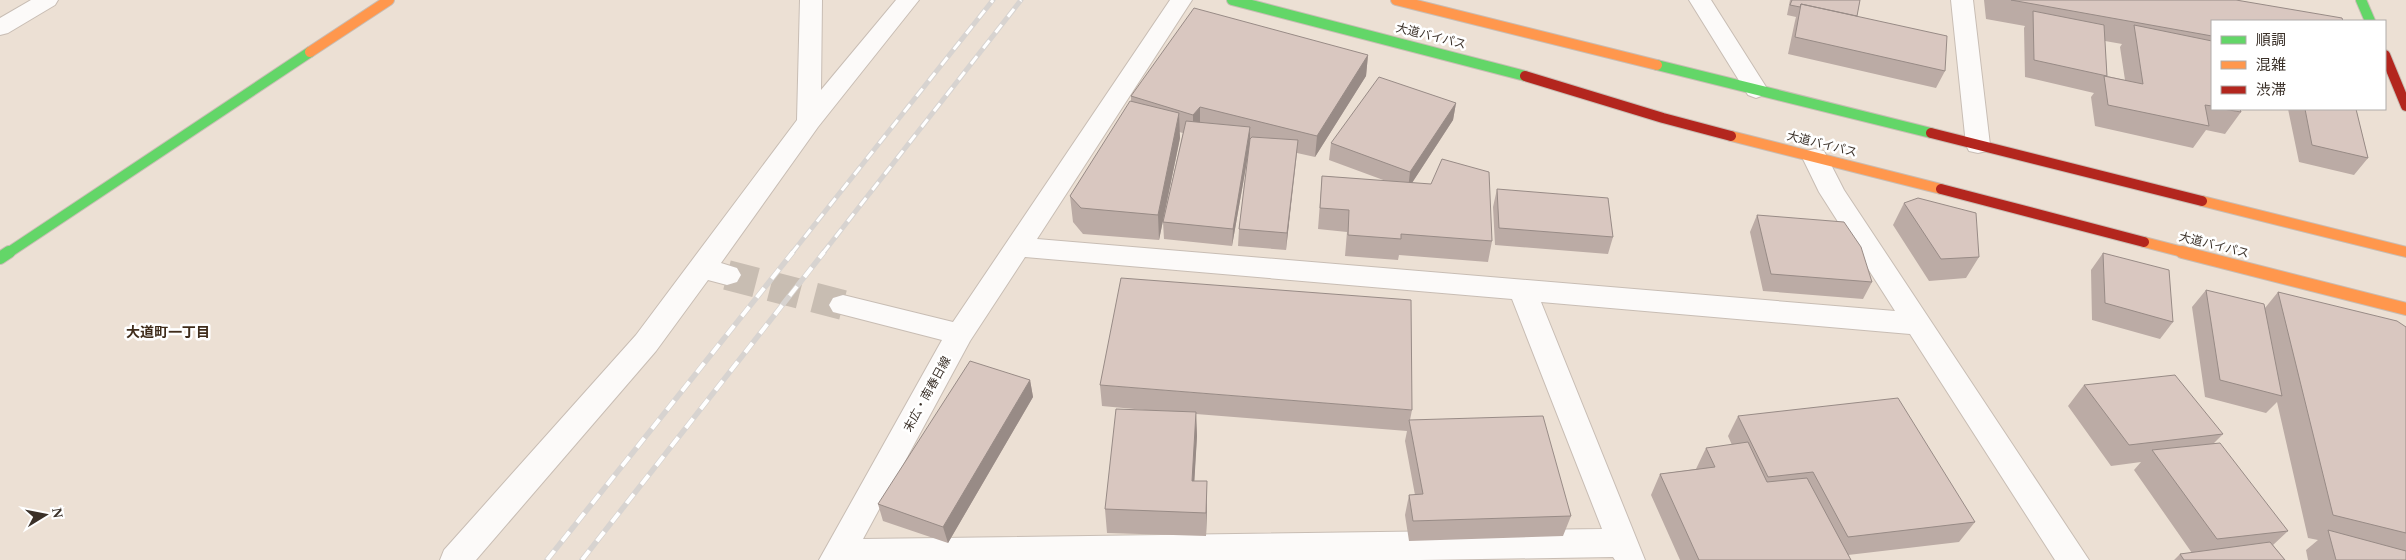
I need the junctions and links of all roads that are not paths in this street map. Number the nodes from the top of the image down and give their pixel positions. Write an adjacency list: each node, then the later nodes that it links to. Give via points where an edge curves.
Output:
1 (47, 0): 12 (street)
2 (390, 0): 21 (main road)
3 (811, 0): 16 (street)
4 (908, 0): 16 (street)
5 (1182, 0): 19 (street, 末広・南春日線)
6 (1232, 0): 18 (main road, 大道バイパス, via 1481,63 1663,118)
7 (1396, 0): 14 (main road)
8 (1700, 0): 14 (street)
9 (1962, 0): 17 (street)
10 (2362, 0): 11 (main road)
11 (2370, 20)
12 (0, 28)
13 (2386, 57): 15 (main road)
14 (1756, 90): 17 (main road)
15 (2406, 106)
16 (809, 122): 29 (street, via 715,272 646,343)
17 (1978, 145): 20 (main road)
18 (1815, 156): 24 (main road, 大道バイパス); 25 (street, via 1832,192)
19 (1018, 247): 22 (street); 26 (street, 末広・南春日線)
20 (2406, 252)
21 (0, 258)
22 (1522, 290): 25 (street); 27 (street)
23 (843, 305): 26 (street)
24 (2406, 309)
25 (1918, 324): 30 (street)
26 (960, 334): 28 (street, 末広・南春日線)
27 (1628, 552): 28 (street)
28 (837, 557)
29 (456, 560)
30 (2073, 560)

